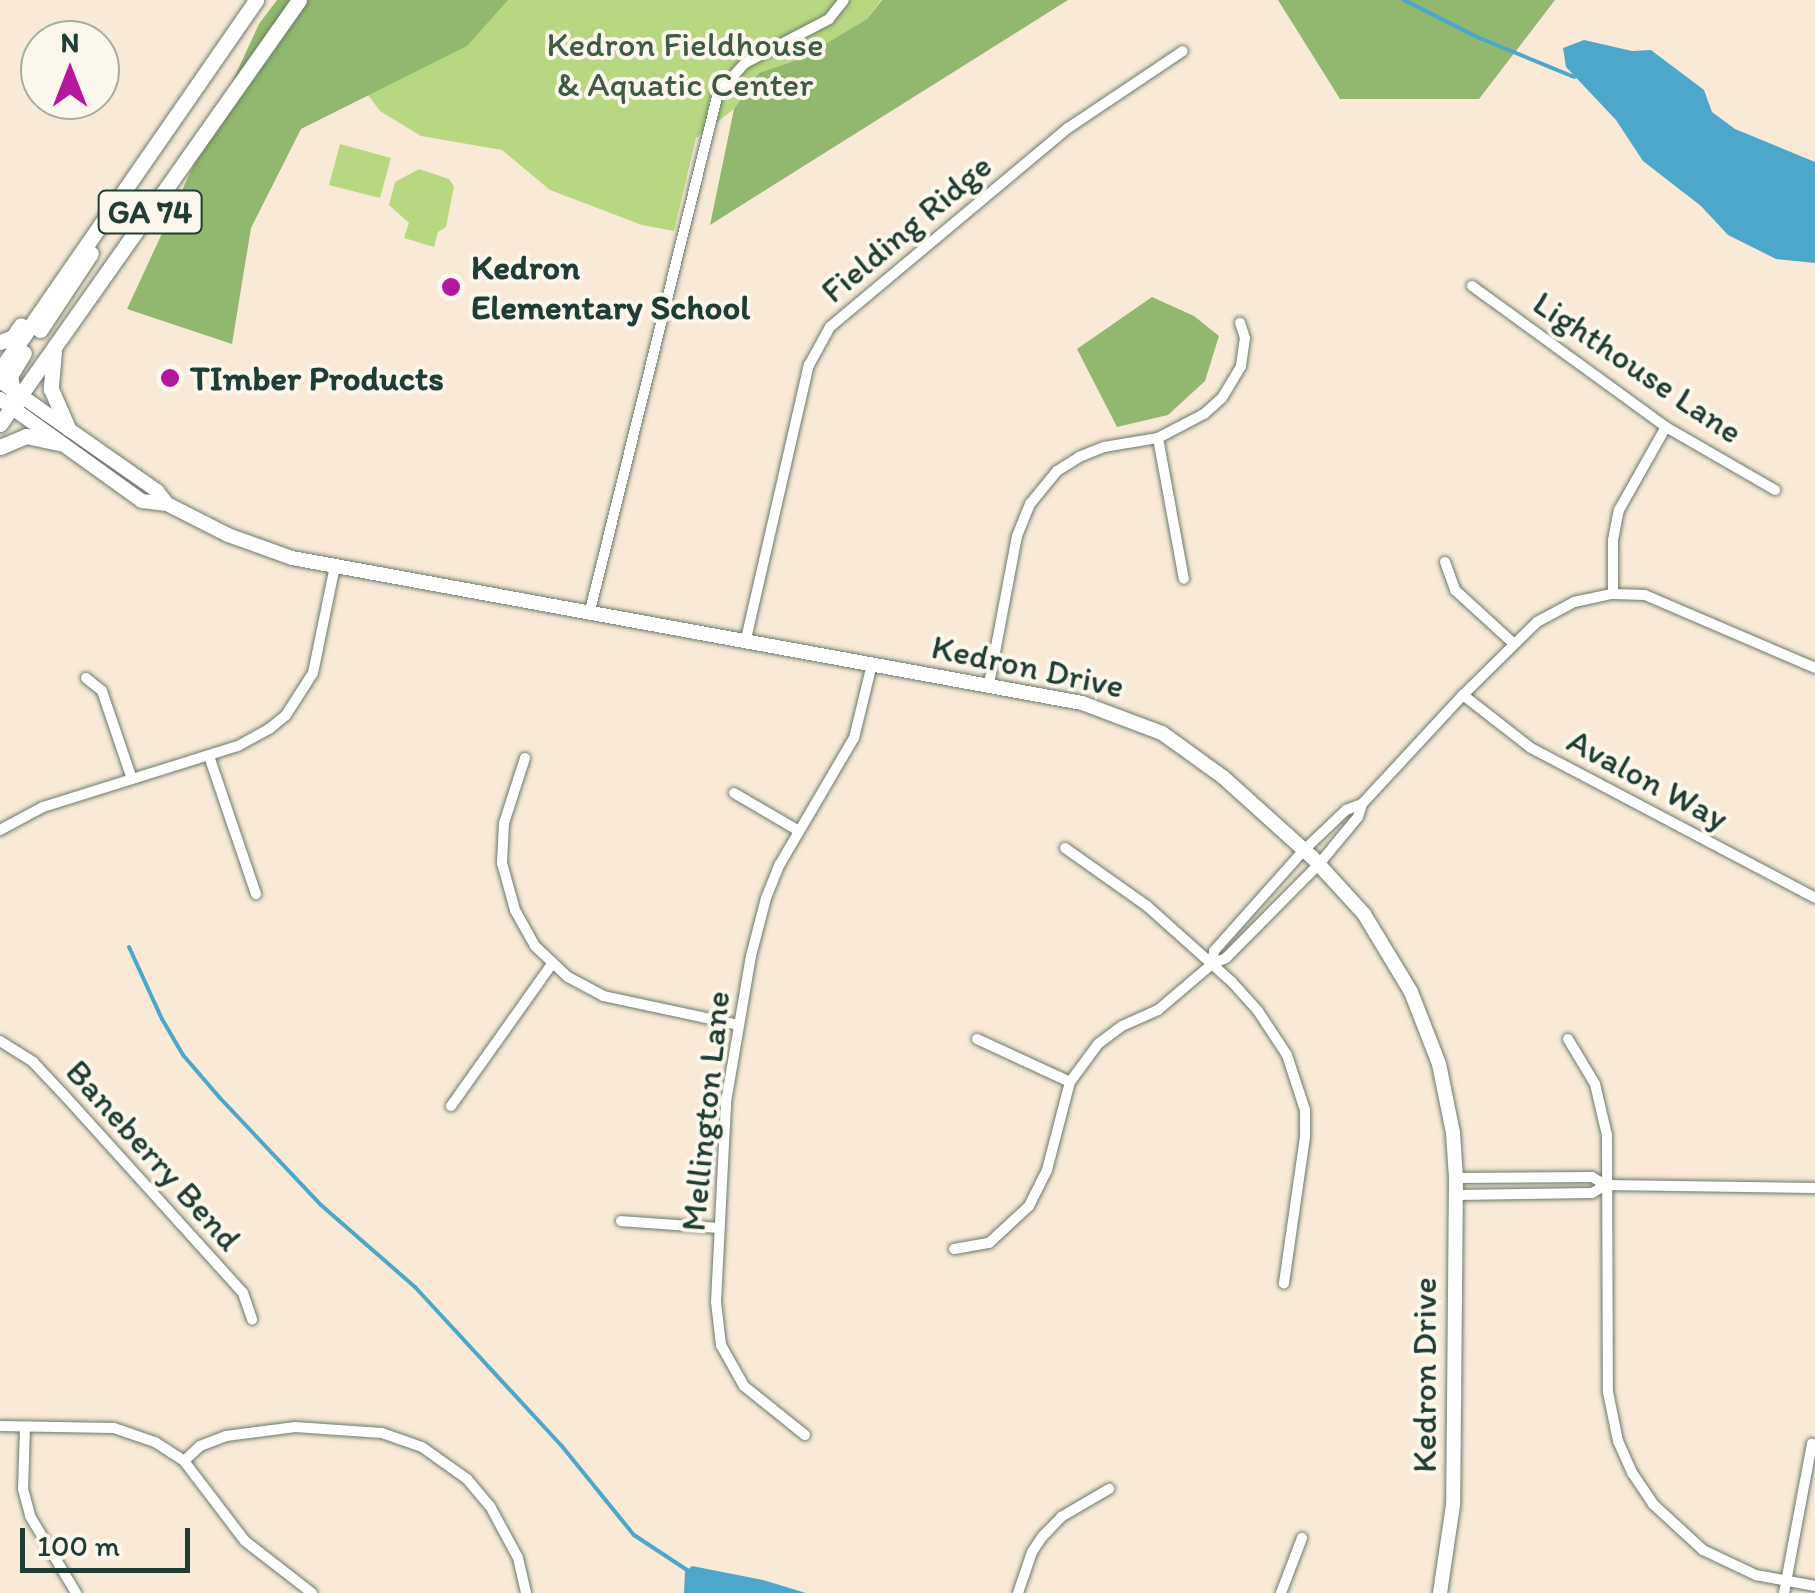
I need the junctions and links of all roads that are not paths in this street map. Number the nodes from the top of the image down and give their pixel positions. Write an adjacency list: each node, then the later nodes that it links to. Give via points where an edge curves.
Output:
1 (256, 0): 5 (main road, GA 74)
2 (299, 0): 10 (main road, GA 74)
3 (844, 0): 25 (street, via 829,19 745,63 718,93)
4 (1184, 52): 26 (street, Fielding Ridge, via 1068,128 830,327 809,365)
5 (105, 217): 6 (main road, GA 74); 12 (main road, via 79,274 10,376)
6 (92, 236): 9 (main road, via 68,258 13,337); 11 (main road, GA 74)
7 (1472, 286): 14 (street, Lighthouse Lane)
8 (1240, 323): 16 (street, via 1246,352 1234,381 1204,414)
9 (0, 342)
10 (55, 346): 12 (main road, GA 74); 15 (main road, via 51,389)
11 (0, 370)
12 (11, 398): 13 (main road, GA 74); 15 (street, Kedron Drive); 17 (street, Kedron Drive)
13 (0, 424)
14 (1666, 426): 19 (street, Lighthouse Lane); 24 (street, via 1619,510)
15 (68, 428): 20 (street, Kedron Drive)
16 (1158, 438): 23 (street); 31 (street, via 1079,457 1057,470 1030,504 1017,536)
17 (58, 443): 18 (main road, via 26,436); 20 (street, Kedron Drive, via 142,501)
18 (0, 447)
19 (1775, 490)
20 (167, 504): 22 (street, Kedron Drive, via 254,546)
21 (1444, 562): 27 (street, via 1455,590)
22 (335, 566): 25 (street, Kedron Drive); 33 (street, via 317,660 304,691 270,729)
23 (1184, 579)
24 (1613, 594): 27 (street, via 1554,611); 29 (street, via 1667,601)
25 (590, 612): 26 (street, Kedron Drive)
26 (746, 639): 28 (street, Kedron Drive)
27 (1513, 643): 32 (street)
28 (872, 664): 31 (street, Kedron Drive); 39 (street, Mellington Lane, via 854,738)
29 (1815, 668)
30 (86, 678): 35 (street, via 102,691)
31 (989, 684): 41 (street, Kedron Drive, via 1082,702 1162,733)
32 (1463, 696): 37 (street); 44 (street, Avalon Way, via 1531,748)
33 (209, 756): 35 (street); 43 (street)
34 (525, 758): 45 (street, via 504,822 504,874 524,928)
35 (132, 779): 38 (street, via 43,807)
36 (734, 793): 39 (street)
37 (1362, 804): 41 (street, via 1346,810); 42 (street)
38 (0, 830)
39 (798, 831): 47 (street, Mellington Lane, via 757,926)
40 (1065, 848): 46 (street, via 1126,889)
41 (1304, 850): 42 (street, Kedron Drive); 46 (street, via 1214,951)
42 (1319, 864): 46 (street, via 1226,958); 53 (street, Kedron Drive, via 1375,930 1420,1011 1445,1090)
43 (256, 894)
44 (1815, 898)
45 (552, 964): 47 (street, via 588,990 622,1002); 52 (street)
46 (1212, 964): 51 (street, via 1184,993 1098,1044); 60 (street, via 1276,1034 1305,1110 1302,1178)
47 (738, 1025): 58 (street, Mellington Lane)
48 (977, 1039): 51 (street)
49 (1568, 1039): 54 (street, via 1602,1106)
50 (0, 1041): 61 (street, Baneberry Bend, via 33,1062 66,1097 243,1293)
51 (1070, 1082): 59 (street, via 1029,1206 989,1242)
52 (451, 1106)
53 (1456, 1178): 54 (street, via 1592,1177); 56 (street, Kedron Drive)
54 (1606, 1185): 55 (street); 56 (street, via 1592,1194); 70 (street, via 1608,1392 1618,1441 1653,1504 1703,1550)
55 (1815, 1188)
56 (1456, 1195): 76 (street, Kedron Drive, via 1453,1505)
57 (620, 1221): 58 (street)
58 (718, 1228): 64 (street, Mellington Lane, via 722,1345 744,1386)
59 (954, 1249)
60 (1284, 1283)
61 (252, 1319)
62 (0, 1426): 63 (street)
63 (25, 1426): 66 (street, via 114,1428); 71 (street, via 30,1516)
64 (805, 1435)
65 (1812, 1444): 70 (street)
66 (184, 1461): 72 (street, via 246,1541); 73 (street, via 200,1446 258,1429 356,1429 422,1447 468,1479 490,1506 518,1558)
67 (1109, 1489): 74 (street, via 1061,1517 1042,1537)
68 (1302, 1538): 75 (street)
69 (1815, 1586): 70 (street)
70 (1785, 1588)
71 (76, 1593)
72 (312, 1593)
73 (526, 1593)
74 (1018, 1593)
75 (1280, 1593)
76 (1440, 1593)

